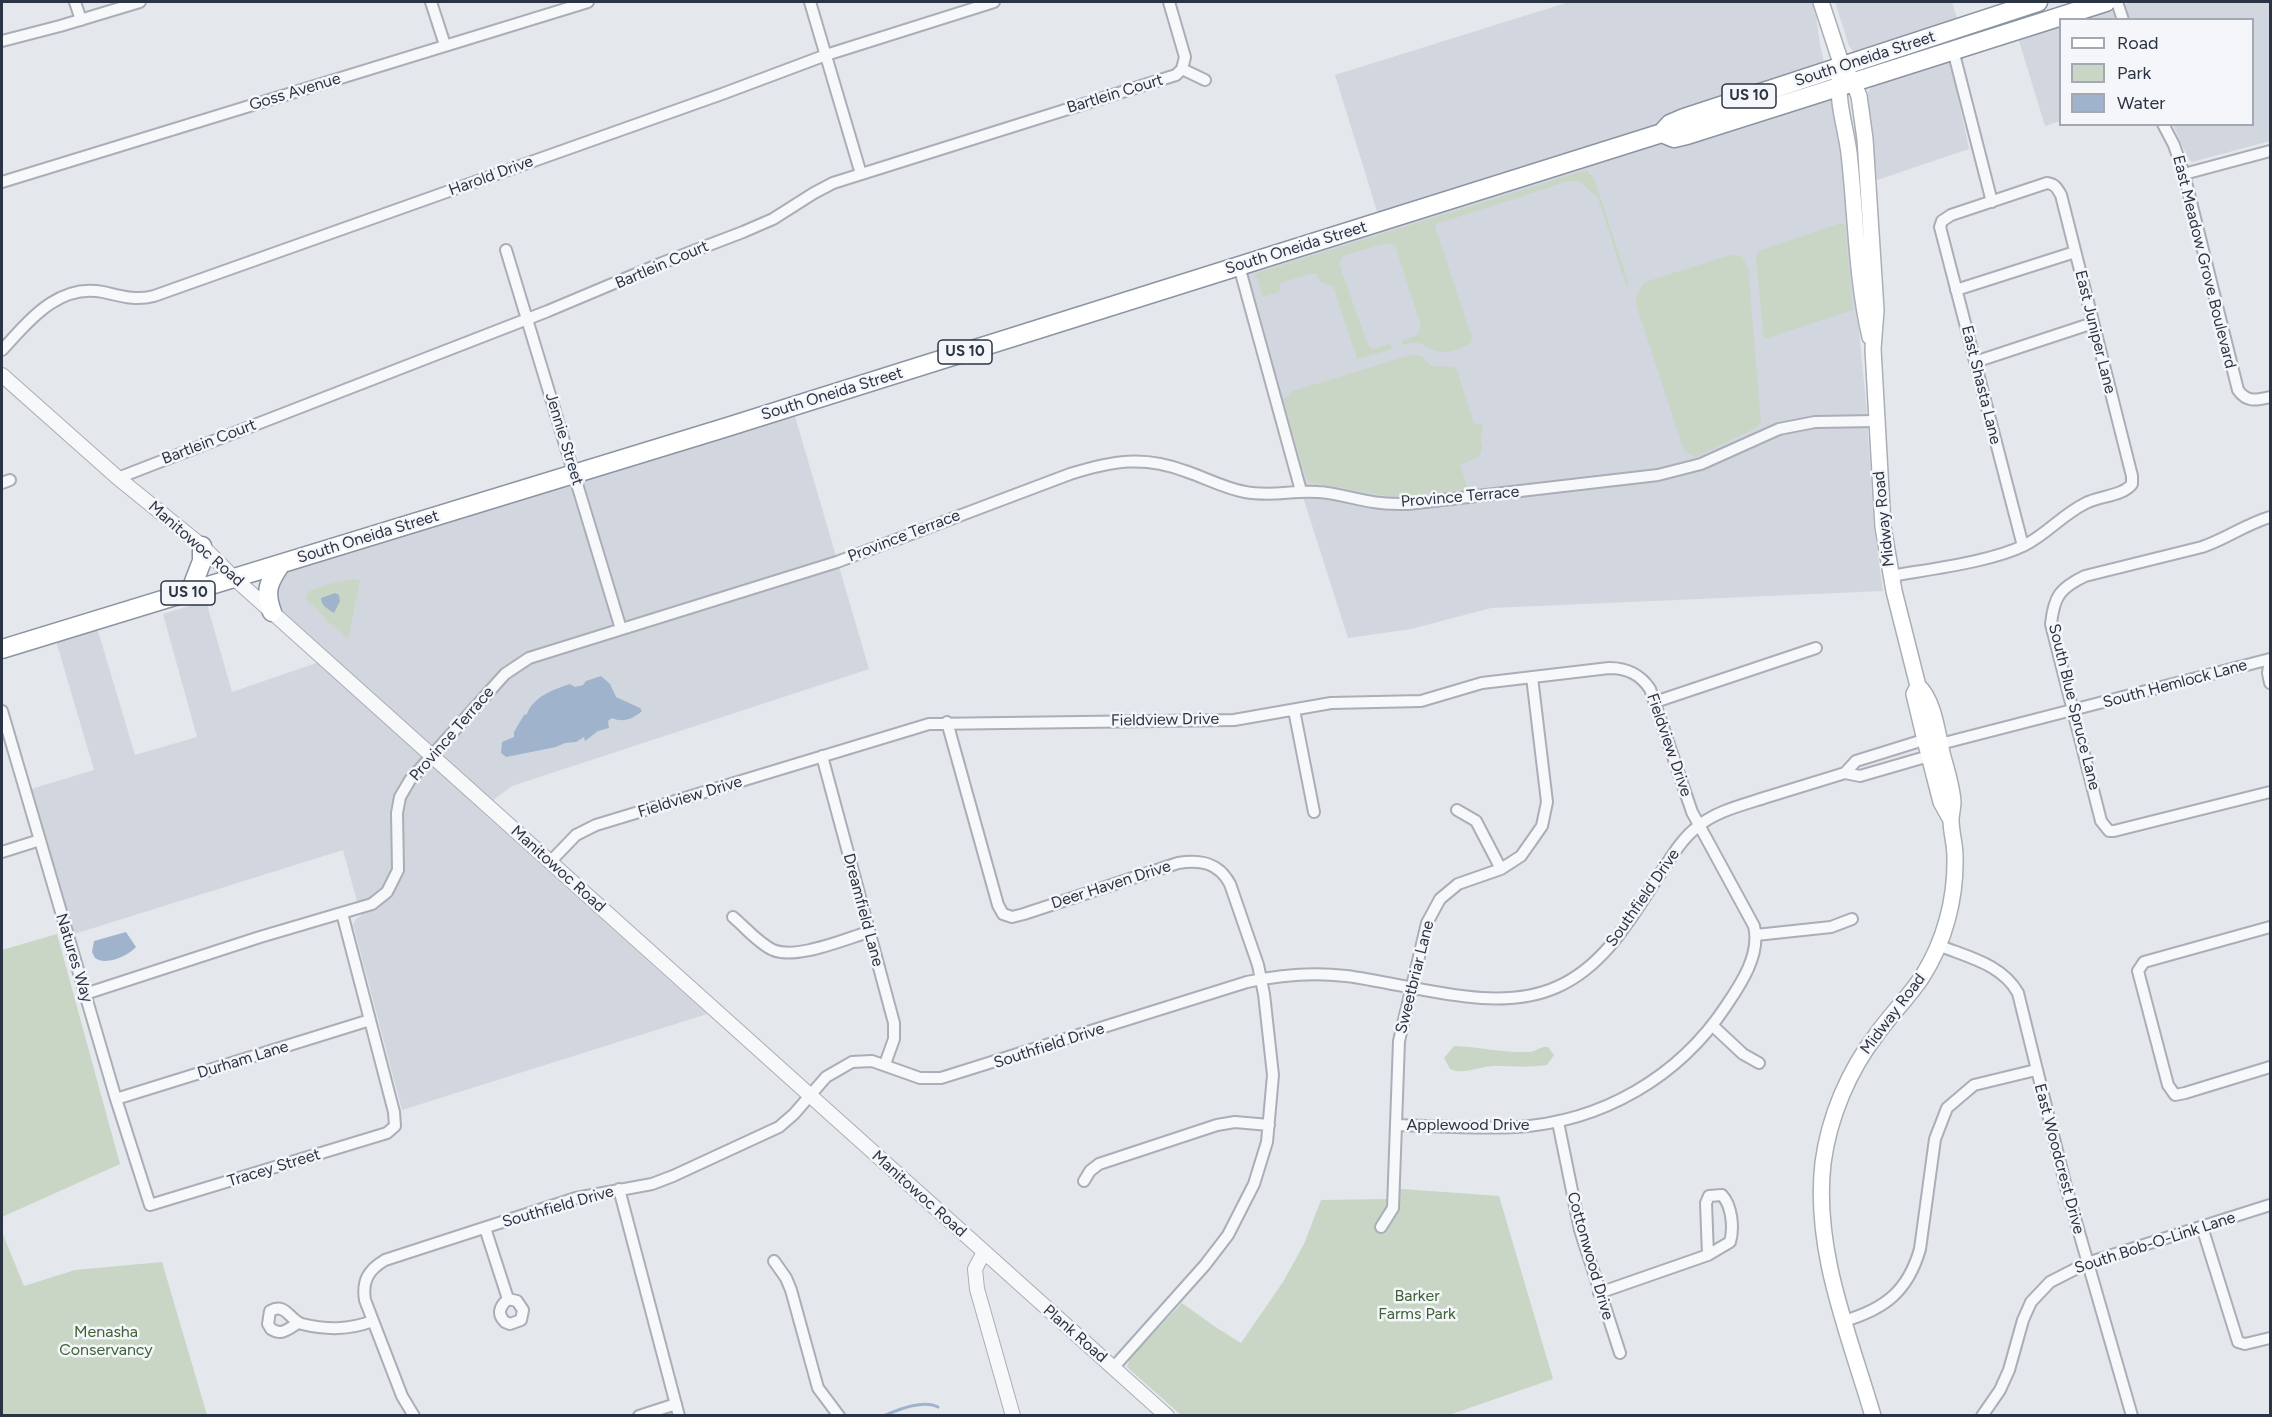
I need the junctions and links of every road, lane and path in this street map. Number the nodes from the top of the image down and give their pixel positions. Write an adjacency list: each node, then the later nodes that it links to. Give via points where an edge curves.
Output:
1 (75, 2): 13 (street)
2 (140, 2): 13 (street)
3 (431, 2): 15 (street)
4 (588, 2): 15 (street, Goss Avenue)
5 (810, 2): 17 (street)
6 (994, 2): 17 (street, Harold Drive)
7 (1168, 2): 19 (street, via 1185,57)
8 (1821, 2): 18 (main road, Midway Road)
9 (2038, 2): 18 (highway, South Oneida Street / US 10)
10 (2106, 2): 16 (highway, South Oneida Street / US 10)
11 (2117, 2): 12 (street)
12 (2122, 18)
13 (81, 20): 14 (street)
14 (2, 41)
15 (445, 45): 27 (street, Goss Avenue)
16 (1953, 50): 21 (highway, South Oneida Street / US 10); 28 (street)
17 (826, 55): 25 (street); 35 (street, Harold Drive, via 154,296 136,299 86,291 60,297 39,310)
18 (1842, 66): 21 (main road, Midway Road); 23 (highway, South Oneida Street / US 10, via 1679,119)
19 (1182, 69): 20 (street, Bartlein Court); 25 (street, Bartlein Court, via 1176,75)
20 (1205, 80)
21 (1846, 84): 23 (highway, South Oneida Street / US 10, via 1682,137); 39 (main road, Midway Road, via 1859,96 1865,140 1876,310)
22 (2164, 126): 26 (street, East Meadow Grove Boulevard)
23 (1662, 133): 31 (highway, South Oneida Street / US 10)
24 (2271, 151): 26 (street)
25 (861, 174): 33 (street, Bartlein Court, via 814,193 759,225)
26 (2184, 174): 38 (street, East Meadow Grove Boulevard, via 2238,390 2253,400)
27 (2, 182)
28 (1992, 202): 30 (street, East Juniper Lane, via 2052,184 2061,195); 32 (street, East Shasta Lane, via 1951,215 1941,223)
29 (506, 250): 33 (street, Jennie Street)
30 (2075, 252): 32 (street); 34 (street, East Juniper Lane)
31 (1239, 266): 40 (highway, South Oneida Street / US 10); 42 (street)
32 (1956, 290): 36 (street, East Shasta Lane)
33 (527, 319): 40 (street, Jennie Street); 41 (street, Bartlein Court)
34 (2093, 323): 36 (street); 45 (street, East Juniper Lane, via 2132,484 2084,504)
35 (2, 350)
36 (1975, 362): 45 (street, East Shasta Lane)
37 (2, 375): 41 (street, Manitowoc Road)
38 (2271, 397)
39 (1876, 420): 42 (street, Province Terrace, via 1791,426 1675,472 1511,493 1408,504); 47 (main road, Midway Road, via 1882,519)
40 (574, 474): 46 (highway, South Oneida Street / US 10); 51 (street, Jennie Street)
41 (118, 478): 44 (street, Manitowoc Road)
42 (1301, 491): 51 (street, Province Terrace, via 1275,495 1247,493 1159,462 1110,463 1038,485 837,562)
43 (2271, 517): 59 (street, South Blue Spruce Lane, via 2217,542 2085,576 2062,590 2055,601 2051,624)
44 (202, 546): 48 (street, Manitowoc Road); 49 (highway, via 202,561)
45 (2023, 546): 47 (street, via 1997,555)
46 (281, 564): 48 (highway, South Oneida Street / US 10); 50 (highway, via 269,581)
47 (1891, 576): 63 (main road, Midway Road, via 1918,686 1914,694)
48 (234, 578): 49 (highway, South Oneida Street / US 10); 50 (street, Manitowoc Road)
49 (190, 592): 53 (highway, South Oneida Street / US 10)
50 (272, 612): 64 (street, Manitowoc Road)
51 (621, 629): 64 (street, Province Terrace, via 520,663 505,674)
52 (1816, 648): 57 (street)
53 (2, 649)
54 (2270, 659): 56 (street); 59 (street, South Hemlock Lane)
55 (1532, 677): 57 (street, Fieldview Drive, via 1619,668 1644,681); 58 (street, Fieldview Drive, via 1474,685 1415,702 1348,702); 76 (street, Sweetbriar Lane, via 1546,811 1542,826 1521,856)
56 (2271, 683)
57 (1655, 702): 72 (street, Fieldview Drive)
58 (1294, 710): 61 (street, Fieldview Drive, via 1234,720); 70 (street)
59 (2073, 710): 63 (street, South Hemlock Lane); 68 (street, South Blue Spruce Lane, via 2102,820 2109,831)
60 (2, 711): 62 (street, Natures Way)
61 (947, 723): 65 (street, Fieldview Drive, via 918,726); 84 (street, Deer Haven Drive, via 1003,914 1017,916 1178,863 1210,863 1226,875)
62 (6, 740): 73 (street, Natures Way)
63 (1932, 742): 66 (main road, Midway Road); 67 (street, Southfield Drive, via 1856,761); 71 (main road, Midway Road, via 1953,800)
64 (431, 755): 75 (street, Manitowoc Road); 77 (street, Province Terrace, via 410,780 398,805 400,861 394,881 372,904)
65 (822, 756): 75 (street, Fieldview Drive, via 596,825 576,835); 81 (street, Dreamfield Lane)
66 (1929, 756): 67 (street, Southfield Drive, via 1860,776); 71 (main road, Midway Road, via 1941,802)
67 (1845, 773): 72 (street, Southfield Drive, via 1745,804)
68 (2271, 792)
69 (1456, 810): 76 (street, via 1476,821)
70 (1314, 812)
71 (1951, 820): 83 (main road, Midway Road, via 1955,882)
72 (1699, 825): 82 (street); 85 (street, Southfield Drive, via 1681,843 1606,951 1571,980 1543,993 1516,998 1489,998)
73 (40, 840): 74 (street); 86 (street, Natures Way)
74 (2, 852)
75 (550, 862): 93 (street, Manitowoc Road)
76 (1501, 869): 85 (street, Sweetbriar Lane, via 1464,880 1440,899 1427,923)
77 (342, 914): 86 (street, Province Terrace); 87 (street)
78 (734, 917): 81 (street, via 771,949 787,954)
79 (1852, 919): 82 (street, via 1831,927)
80 (2271, 927): 91 (street, via 2161,957 2140,965 2138,971 2175,1095)
81 (869, 932): 90 (street, Dreamfield Lane, via 895,1032)
82 (1756, 935): 88 (street, Applewood Drive, via 1747,970)
83 (1938, 945): 92 (street, East Woodcrest Drive, via 1996,969 2012,983); 112 (main road, Midway Road, via 1921,980 1876,1034 1852,1073 1828,1138 1823,1171 1823,1229)
84 (1262, 979): 85 (street, Southfield Drive, via 1327,974); 90 (street, Southfield Drive, via 941,1078 920,1078); 96 (street, Deer Haven Drive, via 1273,1075)
85 (1411, 986): 97 (street, Sweetbriar Lane, via 1399,1041)
86 (85, 994): 94 (street, Natures Way)
87 (370, 1020): 94 (street, Durham Lane); 100 (street, Tracey Street, via 394,1112 395,1126 387,1133)
88 (1713, 1026): 89 (street, via 1743,1054); 95 (street, Applewood Drive, via 1675,1065 1646,1086 1606,1107)
89 (1759, 1063)
90 (885, 1064): 93 (street, Southfield Drive, via 862,1060 842,1066)
91 (2271, 1067)
92 (2036, 1070): 108 (street, East Woodcrest Drive); 112 (street, via 1974,1086 1947,1108 1935,1139 1915,1266 1892,1298 1876,1310)
93 (810, 1095): 99 (street, Southfield Drive, via 779,1127 763,1136 652,1184); 105 (street, Manitowoc Road)
94 (116, 1099): 100 (street, Natures Way)
95 (1558, 1122): 97 (street, Applewood Drive, via 1496,1128); 109 (street, Cottonwood Drive, via 1580,1230)
96 (1269, 1125): 98 (street, via 1217,1125 1099,1164); 116 (street, Deer Haven Drive, via 1259,1170 1228,1235)
97 (1397, 1125): 102 (street, Sweetbriar Lane, via 1393,1208)
98 (1084, 1181)
99 (619, 1189): 104 (street, Southfield Drive, via 576,1198); 117 (street)
100 (150, 1205)
101 (2271, 1205): 103 (street, South Bob-O-Link Lane)
102 (1381, 1227)
103 (2202, 1227): 108 (street, South Bob-O-Link Lane); 114 (street, via 2238,1342)
104 (485, 1228): 110 (street); 111 (street, Southfield Drive, via 376,1266 369,1272 364,1290)
105 (984, 1252): 116 (street, Plank Road); 121 (street, via 975,1269 977,1289)
106 (1708, 1255): 106 (street, via 1725,1246 1731,1237 1730,1206 1722,1195 1709,1196 1706,1203); 109 (street)
107 (774, 1261): 120 (street, via 786,1278 818,1388)
108 (2087, 1263): 124 (street, South Bob-O-Link Lane, via 2050,1282 2031,1302 2009,1370); 125 (street, East Woodcrest Drive)
109 (1599, 1293): 115 (street, Cottonwood Drive)
110 (508, 1299)
111 (373, 1321): 113 (street, via 336,1329); 118 (street, Southfield Drive, via 402,1396)
112 (1844, 1321): 123 (main road, Midway Road)
113 (298, 1323)
114 (2271, 1338)
115 (1620, 1353)
116 (1113, 1368): 122 (street, Plank Road)
117 (677, 1410): 119 (street)
118 (414, 1416)
119 (639, 1416)
120 (839, 1416)
121 (1013, 1416)
122 (1167, 1416)
123 (1873, 1416)
124 (1982, 1416)
125 (2132, 1416)

